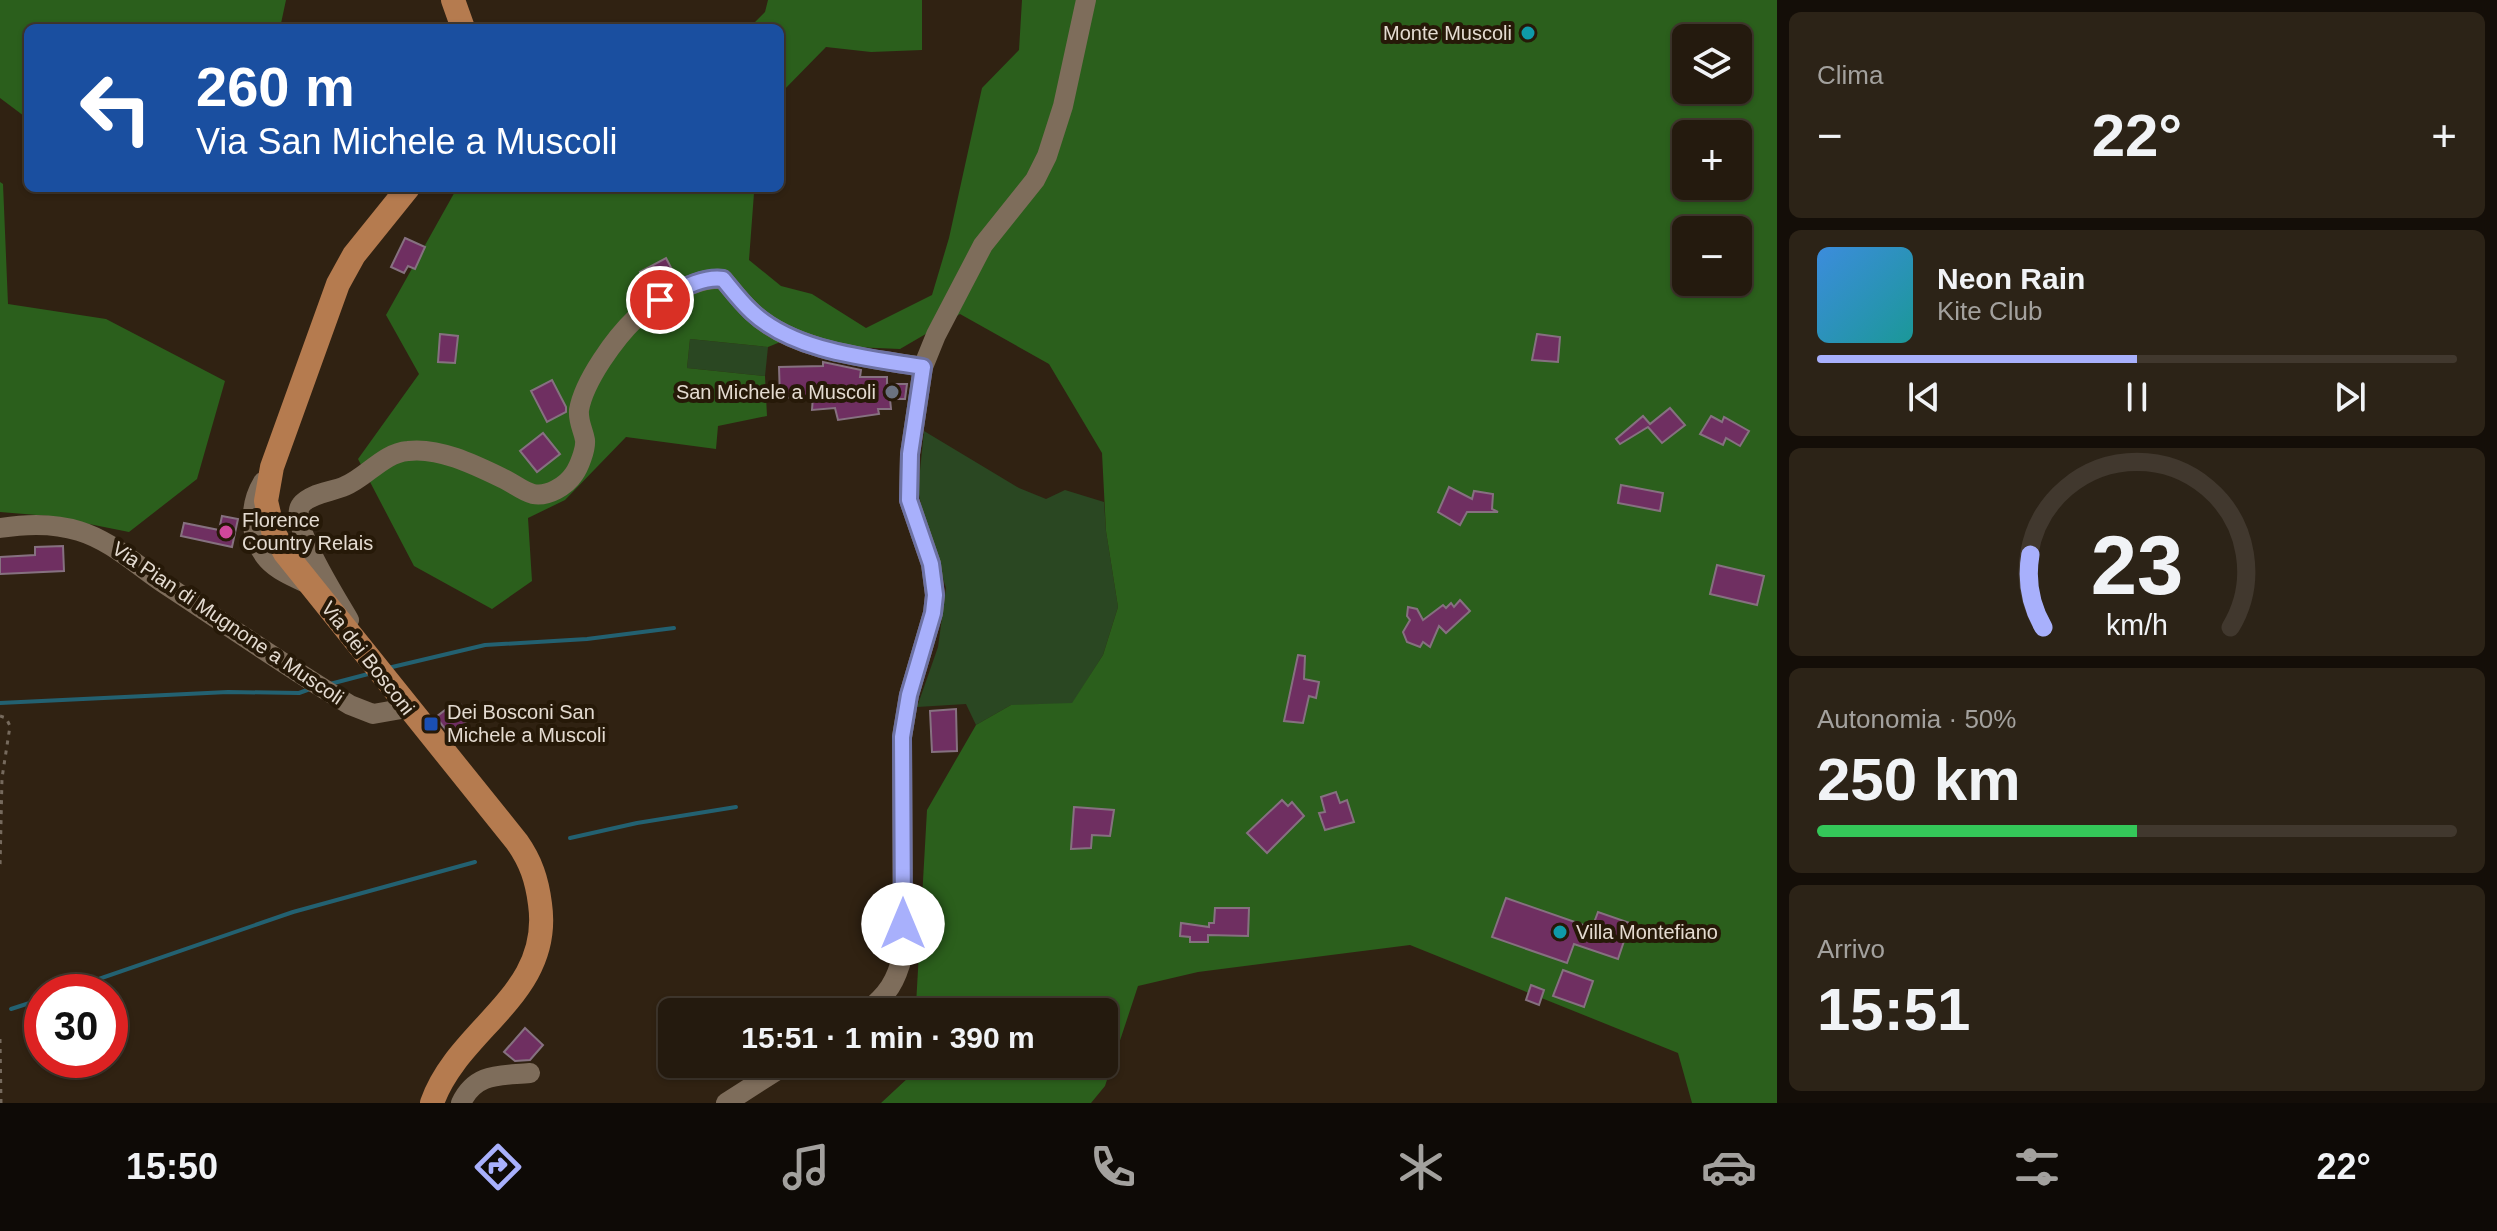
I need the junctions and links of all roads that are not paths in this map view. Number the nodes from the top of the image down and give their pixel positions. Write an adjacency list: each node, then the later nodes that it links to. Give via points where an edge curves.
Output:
1 (453, 0): 3 (main road)
2 (1086, 0): 5 (street, via 1047,156 1035,180 983,245)
3 (462, 24)
4 (405, 192): 7 (main road, Via dei Bosconi, via 354,255 329,303 269,477 266,501 285,553)
5 (923, 367): 7 (street, via 803,341 752,312 723,279 660,300 636,318 586,388 579,411 585,441 568,483 543,495 530,493 446,455 408,451 389,456 357,481 301,505 305,540); 9 (street, via 909,500 931,564 935,595 902,737 903,954 898,977)
6 (0, 528): 8 (street, Via Pian di Mugnone a Muscoli, via 59,527 104,541 350,705 373,714)
7 (372, 664): 8 (main road, Via dei Bosconi)
8 (407, 708): 12 (main road, Via dei Bosconi, via 528,859 542,915 531,968 452,1064)
9 (882, 998)
10 (530, 1073): 13 (street, via 482,1080 468,1089)
11 (765, 1078): 14 (street)
12 (432, 1103)
13 (461, 1103)
14 (726, 1103)

